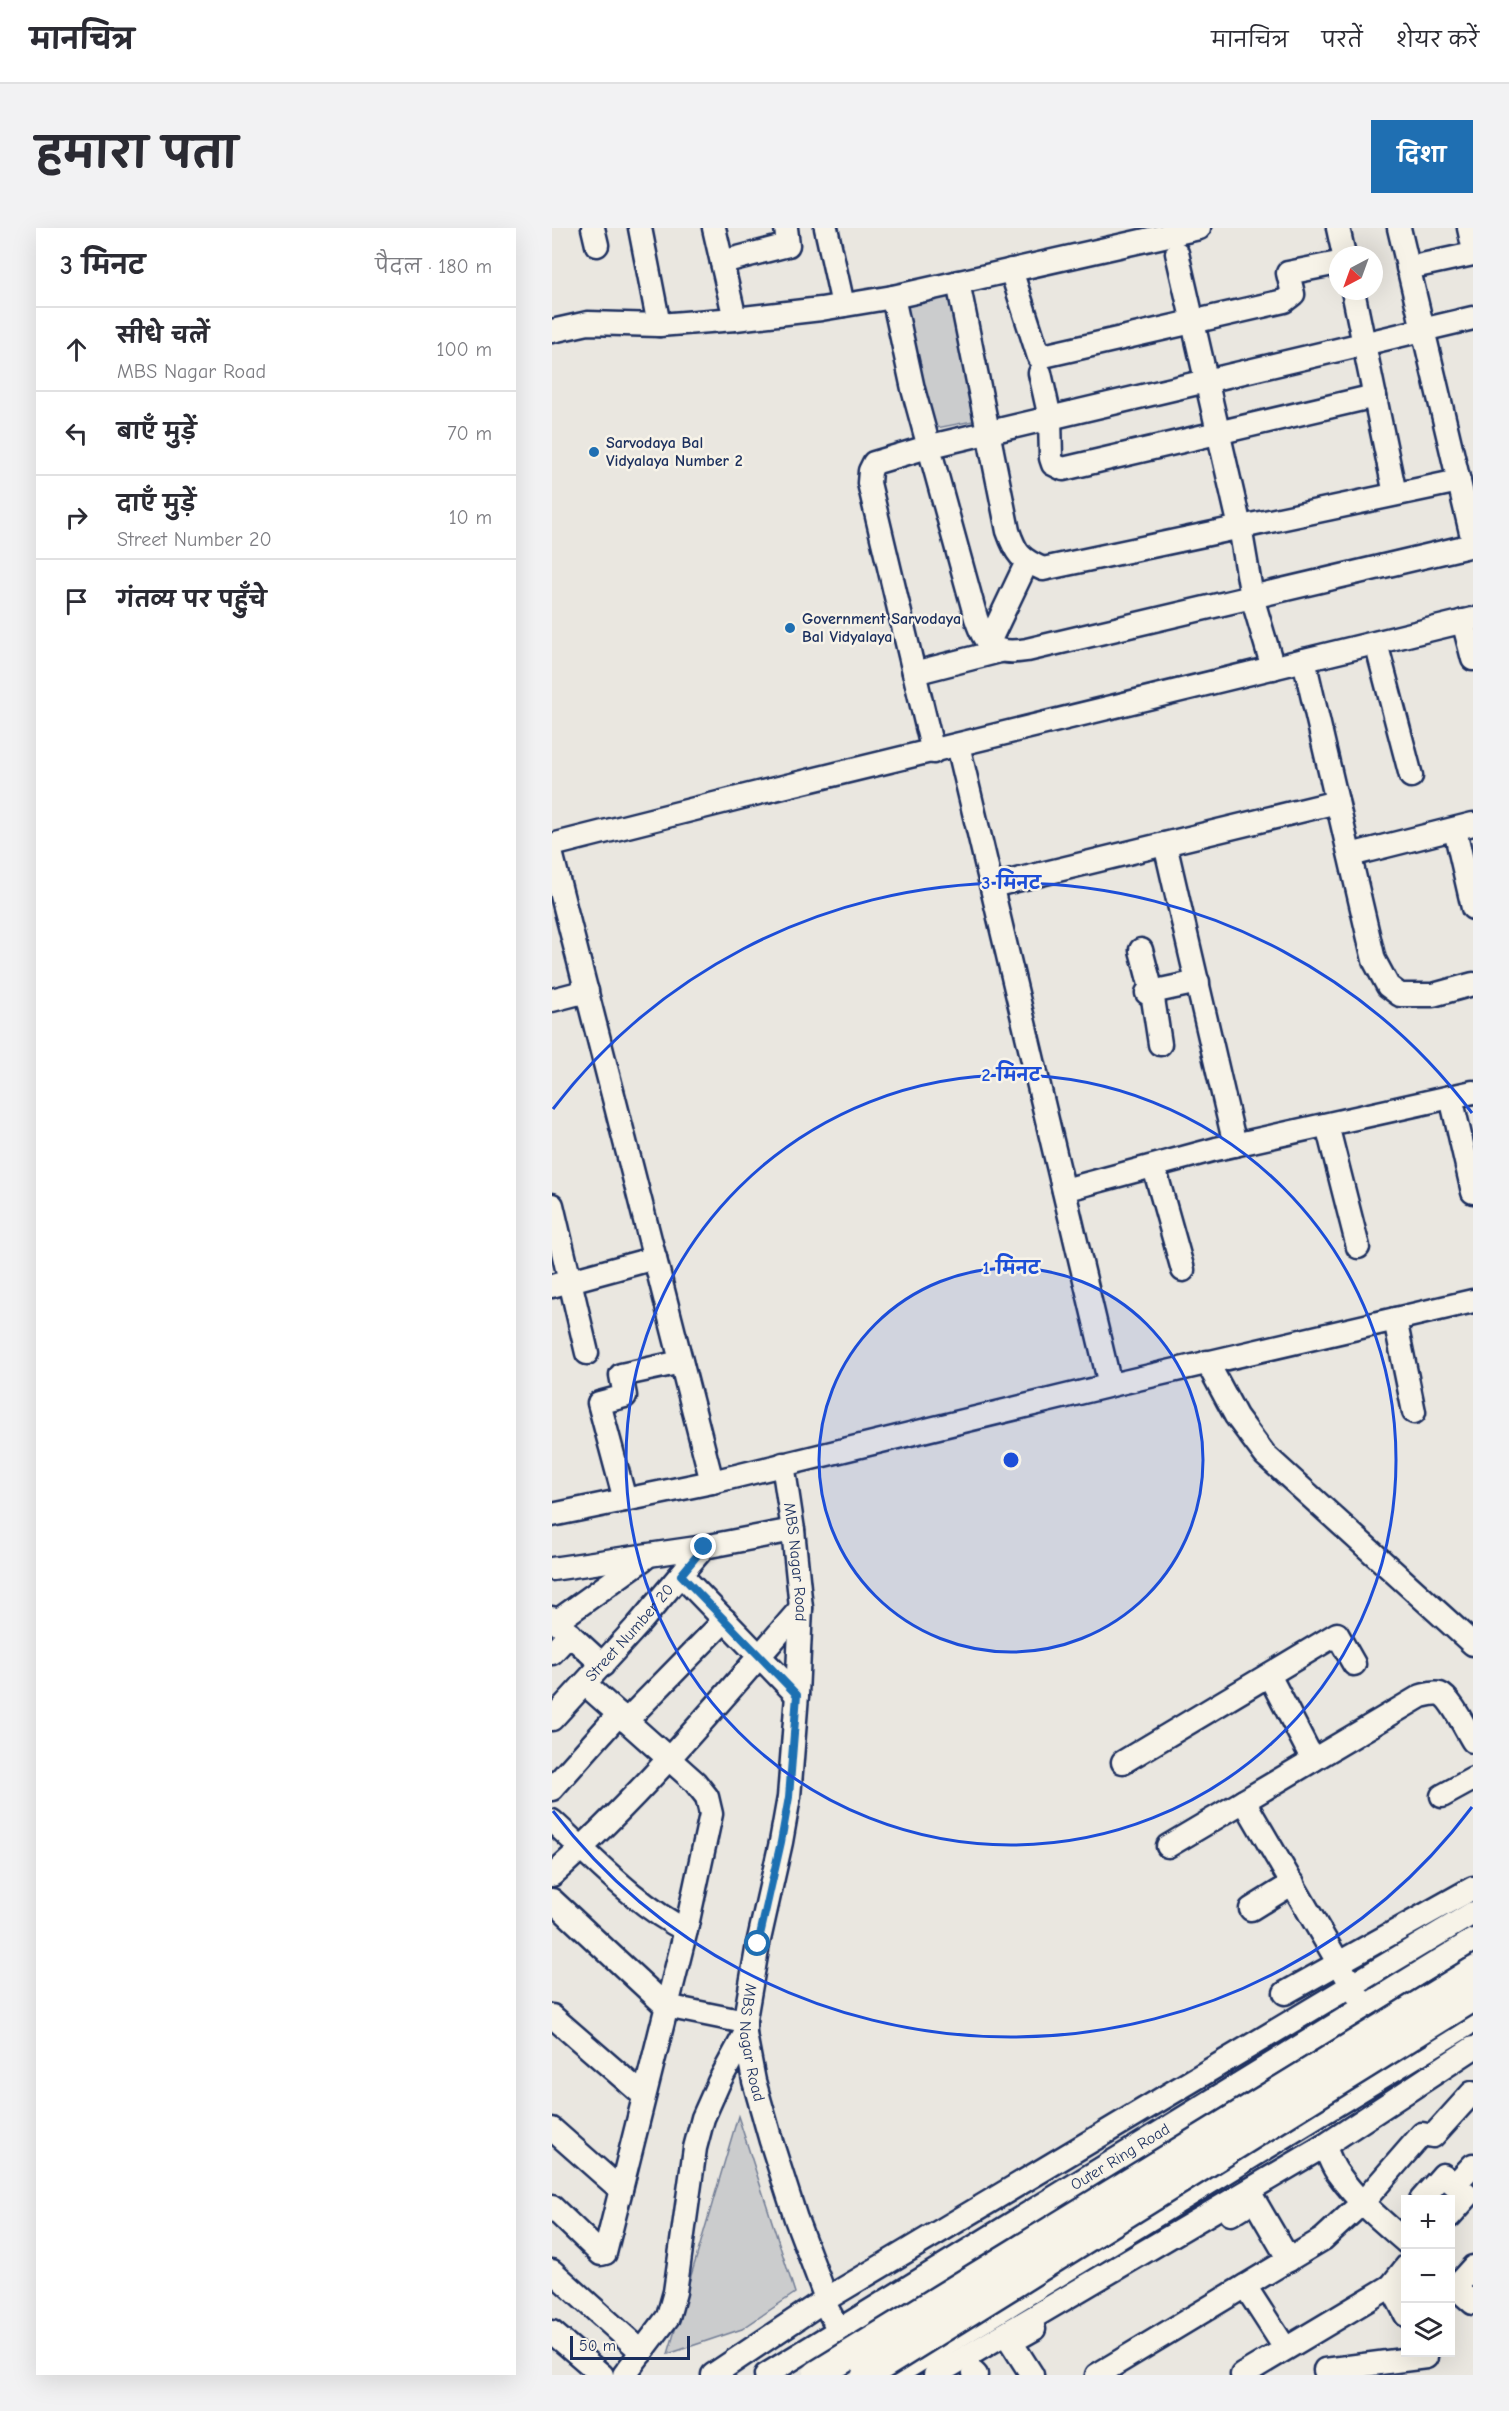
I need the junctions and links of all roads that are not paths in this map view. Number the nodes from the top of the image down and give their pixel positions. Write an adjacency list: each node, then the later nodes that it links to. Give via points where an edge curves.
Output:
1 (640, 228): 24 (street)
2 (714, 228): 13 (street)
3 (786, 228): 13 (street, via 788,245)
4 (826, 228): 20 (street)
5 (1338, 228): 9 (street)
6 (1399, 228): 15 (street)
7 (1469, 228): 10 (street)
8 (1191, 229): 16 (street)
9 (1342, 246)
10 (1473, 246)
11 (1177, 253): 23 (street)
12 (1473, 254): 15 (street)
13 (722, 262): 22 (street)
14 (1329, 265): 23 (street, via 1288,273 1293,294 1284,301)
15 (1408, 268): 25 (street)
16 (1011, 270): 17 (street); 23 (street, via 1040,357)
17 (958, 282): 18 (street); 32 (street)
18 (893, 297): 20 (street); 34 (street)
19 (1355, 300): 27 (street)
20 (843, 305): 22 (street)
21 (1473, 318): 25 (street)
22 (735, 319): 24 (street)
23 (1192, 321): 29 (street)
24 (659, 325): 26 (street, via 588,323)
25 (1423, 330): 27 (street); 35 (street)
26 (552, 331)
27 (1365, 344): 29 (street); 30 (street)
28 (1040, 373): 31 (street)
29 (1206, 381): 31 (street); 33 (street)
30 (1375, 396): 33 (street); 36 (street)
31 (1050, 418): 32 (street); 33 (street, via 1051,458 1053,464 1063,468)
32 (987, 432): 34 (street); 39 (street, via 1008,531 1016,552)
33 (1219, 432): 37 (street)
34 (931, 446): 43 (street, via 976,618 981,634); 47 (street, via 874,463 869,483)
35 (1459, 481): 36 (street); 38 (street)
36 (1395, 494): 37 (street)
37 (1240, 527): 39 (street, via 1043,569); 40 (street)
38 (1473, 543): 40 (street)
39 (1027, 562): 43 (street)
40 (1252, 597): 43 (street, via 1027,650 1010,652); 46 (street)
41 (1468, 620): 42 (street); 44 (street)
42 (1376, 643): 45 (street); 50 (street)
43 (994, 648): 47 (street)
44 (1473, 659)
45 (1304, 660): 46 (street); 51 (street)
46 (1273, 668): 48 (street)
47 (914, 673): 49 (street)
48 (958, 745): 49 (street); 57 (street)
49 (933, 752): 54 (street)
50 (1411, 776)
51 (1337, 802): 53 (street); 55 (street)
52 (1464, 827): 55 (street); 58 (street)
53 (1165, 844): 57 (street); 61 (street)
54 (552, 845)
55 (1350, 855): 62 (street, via 1374,960 1388,987 1400,996 1433,994)
56 (552, 856): 63 (street)
57 (992, 886): 73 (street)
58 (1473, 908)
59 (1178, 932): 61 (street)
60 (1141, 950): 64 (street)
61 (1192, 984): 64 (street); 66 (street); 71 (street)
62 (1473, 984)
63 (586, 991): 65 (street); 77 (street)
64 (1150, 993): 67 (street)
65 (552, 1000)
66 (1201, 1040)
67 (1160, 1044)
68 (1473, 1092): 69 (street)
69 (1451, 1097): 70 (street); 74 (street)
70 (1327, 1125): 71 (street); 76 (street)
71 (1235, 1145): 72 (street)
72 (1154, 1167): 73 (street); 78 (street)
73 (1064, 1190): 85 (street)
74 (1473, 1192)
75 (552, 1205): 79 (street)
76 (1358, 1247)
77 (655, 1258): 79 (street); 83 (street)
78 (1183, 1270)
79 (561, 1284): 82 (street)
80 (1473, 1301): 81 (street)
81 (1395, 1319): 84 (street); 86 (street)
82 (587, 1353)
83 (681, 1362): 88 (street); 89 (street, via 621,1375 625,1396 598,1403)
84 (1207, 1362): 85 (street); 99 (street, via 1236,1416 1265,1455)
85 (1110, 1385): 87 (street)
86 (1414, 1412)
87 (783, 1464): 88 (street); 91 (street, MBS Nagar Road)
88 (712, 1482): 89 (street)
89 (625, 1500): 90 (street)
90 (552, 1515)
91 (794, 1530): 92 (street); 96 (street, MBS Nagar Road)
92 (704, 1547): 93 (street); 95 (street, Street Number 20)
93 (647, 1556): 94 (street); 98 (street)
94 (552, 1569)
95 (681, 1575): 97 (street); 103 (street, Street Number 20)
96 (801, 1608): 101 (street); 106 (street, MBS Nagar Road)
97 (725, 1620): 101 (street); 107 (street)
98 (559, 1625): 100 (street); 103 (street)
99 (1473, 1644)
100 (552, 1653)
101 (760, 1655): 106 (street); 110 (street)
102 (1354, 1664): 104 (street, via 1337,1634)
103 (603, 1665): 105 (street, Street Number 20)
104 (1269, 1675): 111 (street); 112 (street)
105 (585, 1684): 107 (street); 108 (street, Street Number 20)
106 (797, 1695): 137 (street, MBS Nagar Road, via 789,1797)
107 (622, 1718): 110 (street); 114 (street)
108 (552, 1719)
109 (1473, 1741): 111 (street, via 1450,1702 1441,1694 1431,1694 1421,1696)
110 (669, 1759): 119 (street); 126 (street, via 707,1797 711,1814)
111 (1313, 1760): 116 (street)
112 (1123, 1762)
113 (1473, 1779): 115 (street)
114 (552, 1789)
115 (1442, 1796)
116 (1244, 1801): 118 (street); 121 (street)
117 (552, 1821): 119 (street)
118 (1168, 1846)
119 (582, 1848): 120 (street); 126 (street, via 642,1902)
120 (552, 1875)
121 (1293, 1883): 124 (street); 128 (street)
122 (1473, 1888): 128 (street)
123 (552, 1900): 133 (street)
124 (1251, 1909)
125 (1473, 1912): 130 (street)
126 (686, 1930): 133 (street)
127 (1473, 1940): 134 (street, Outer Ring Road)
128 (1340, 1963): 130 (street); 131 (street)
129 (1473, 1972): 176 (main road, Outer Ring Road, bridge)
130 (1351, 1986): 134 (street); 161 (street)
131 (1285, 1993)
132 (1473, 1997): 177 (main road, bridge)
133 (666, 2006): 137 (street); 140 (street)
134 (1364, 2007): 150 (street, Outer Ring Road)
135 (552, 2016): 140 (street)
136 (1473, 2021): 157 (street)
137 (745, 2028): 161 (street, MBS Nagar Road, via 754,2081 771,2141); 168 (street, via 700,2128 668,2318)
138 (1473, 2048): 142 (street)
139 (1469, 2091): 147 (street, via 1433,2136 1422,2134)
140 (643, 2095): 145 (street)
141 (552, 2129): 145 (street)
142 (1324, 2145): 147 (street, via 1337,2173); 179 (street)
143 (1473, 2165): 144 (street)
144 (1455, 2184): 146 (street, via 1443,2175); 149 (street, via 1468,2196)
145 (621, 2190): 148 (street, via 605,2253 601,2254)
146 (1425, 2195)
147 (1362, 2203): 151 (street); 152 (street, via 1323,2239)
148 (552, 2208)
149 (1455, 2210)
150 (1008, 2228): 157 (street); 164 (street, Outer Ring Road)
151 (1401, 2230)
152 (1289, 2259): 158 (street); 180 (street, via 1254,2200 1011,2342)
153 (1473, 2267): 156 (street)
154 (552, 2271): 168 (street)
155 (1401, 2273): 159 (street)
156 (1455, 2283)
157 (1041, 2284): 178 (street)
158 (1245, 2286): 167 (street); 171 (street)
159 (1391, 2286): 163 (street); 166 (street)
160 (1455, 2287): 162 (street)
161 (827, 2297): 164 (street, MBS Nagar Road); 174 (street)
162 (1473, 2303)
163 (1401, 2305)
164 (843, 2328): 175 (street, Outer Ring Road)
165 (552, 2332): 172 (street)
166 (1311, 2333): 167 (street); 170 (street)
167 (1285, 2348): 181 (street)
168 (642, 2352): 173 (street)
169 (1428, 2361): 170 (street)
170 (1326, 2372)
171 (1102, 2374)
172 (602, 2375)
173 (624, 2375)
174 (713, 2375)
175 (766, 2375)
176 (817, 2375)
177 (866, 2375)
178 (895, 2375)
179 (935, 2375)
180 (1032, 2375)
181 (1242, 2375)

